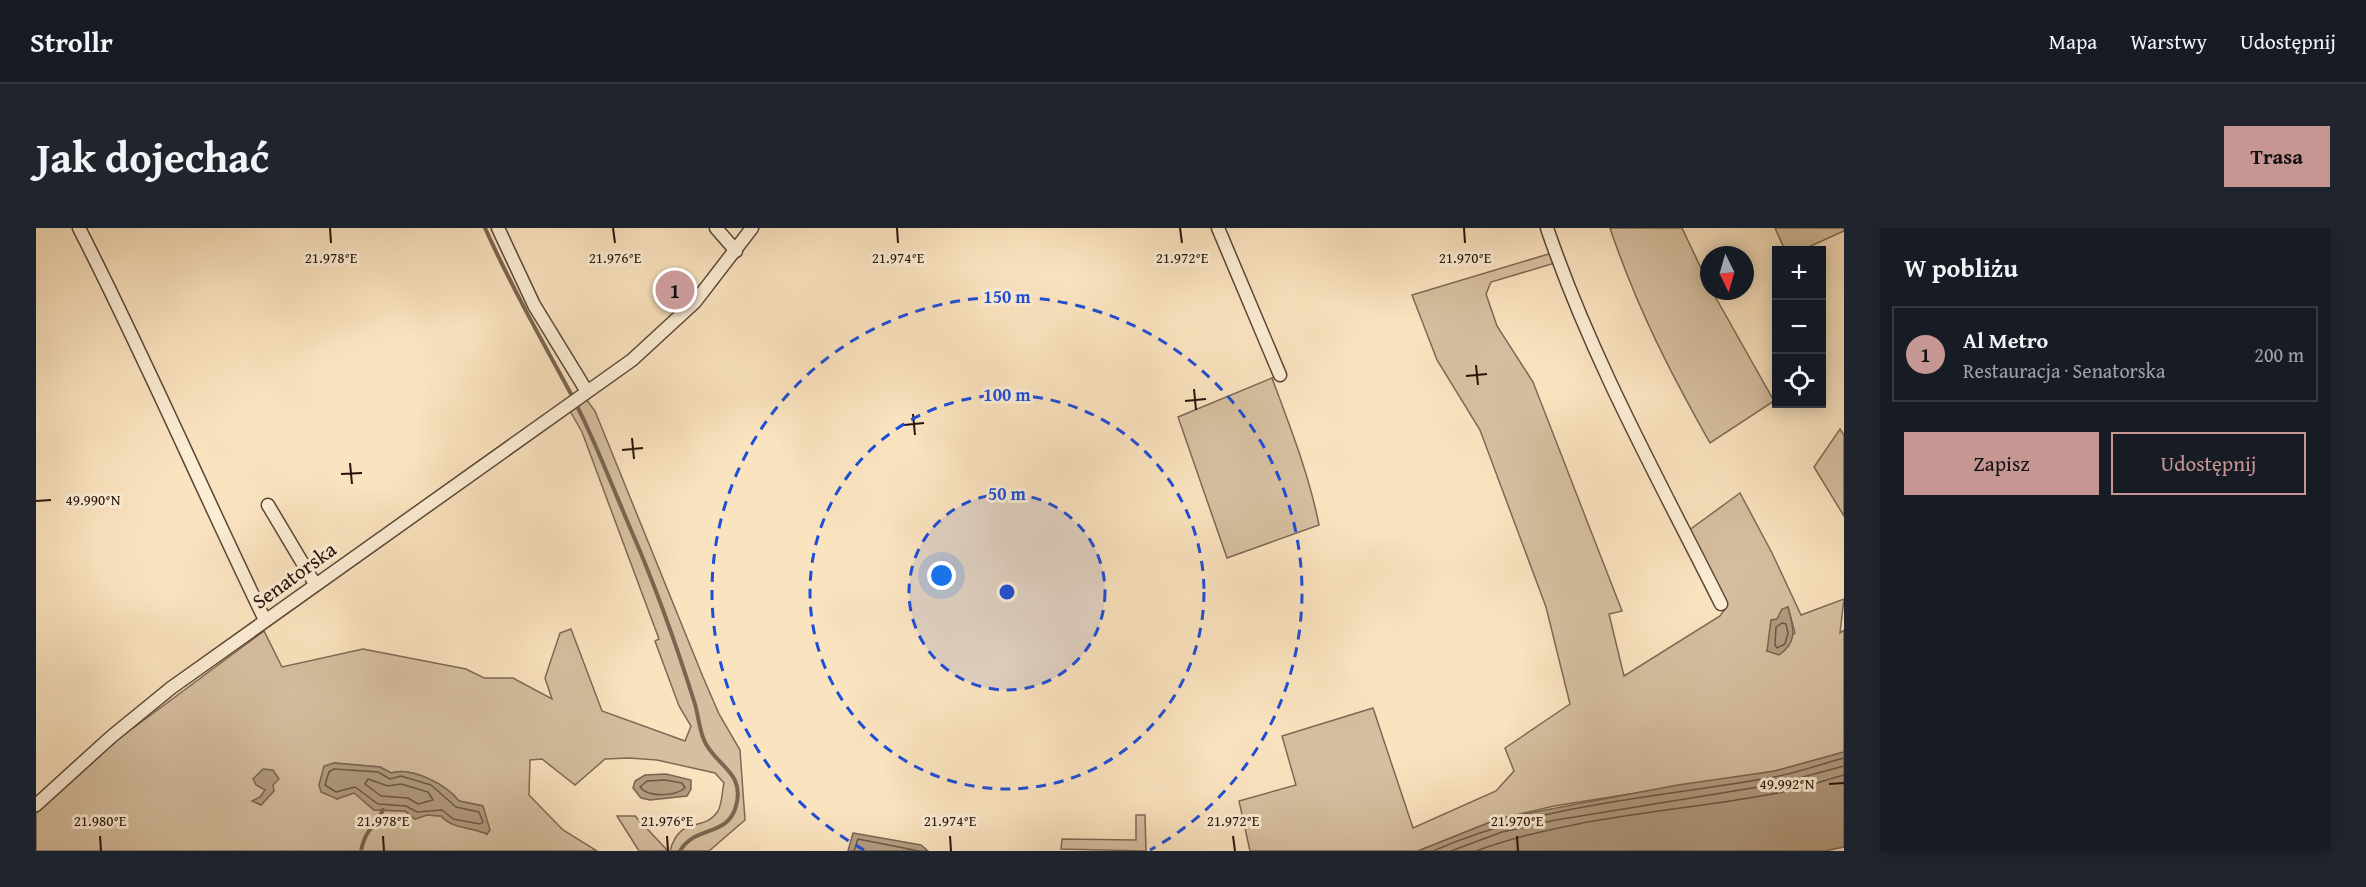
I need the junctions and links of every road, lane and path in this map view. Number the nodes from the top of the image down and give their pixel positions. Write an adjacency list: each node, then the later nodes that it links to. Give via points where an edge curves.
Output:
1 (79, 228): 13 (street)
2 (498, 228): 9 (street, via 534,305)
3 (716, 228): 7 (street)
4 (752, 228): 7 (street, Senatorska)
5 (1218, 228): 8 (street)
6 (1547, 228): 12 (street, via 1594,351)
7 (736, 251): 9 (street, Senatorska, via 656,340)
8 (1280, 375)
9 (586, 390): 11 (street, Senatorska)
10 (268, 505): 11 (street)
11 (315, 584): 13 (street, Senatorska)
12 (1721, 604)
13 (265, 620): 14 (street, Senatorska, via 126,724)
14 (36, 805)

